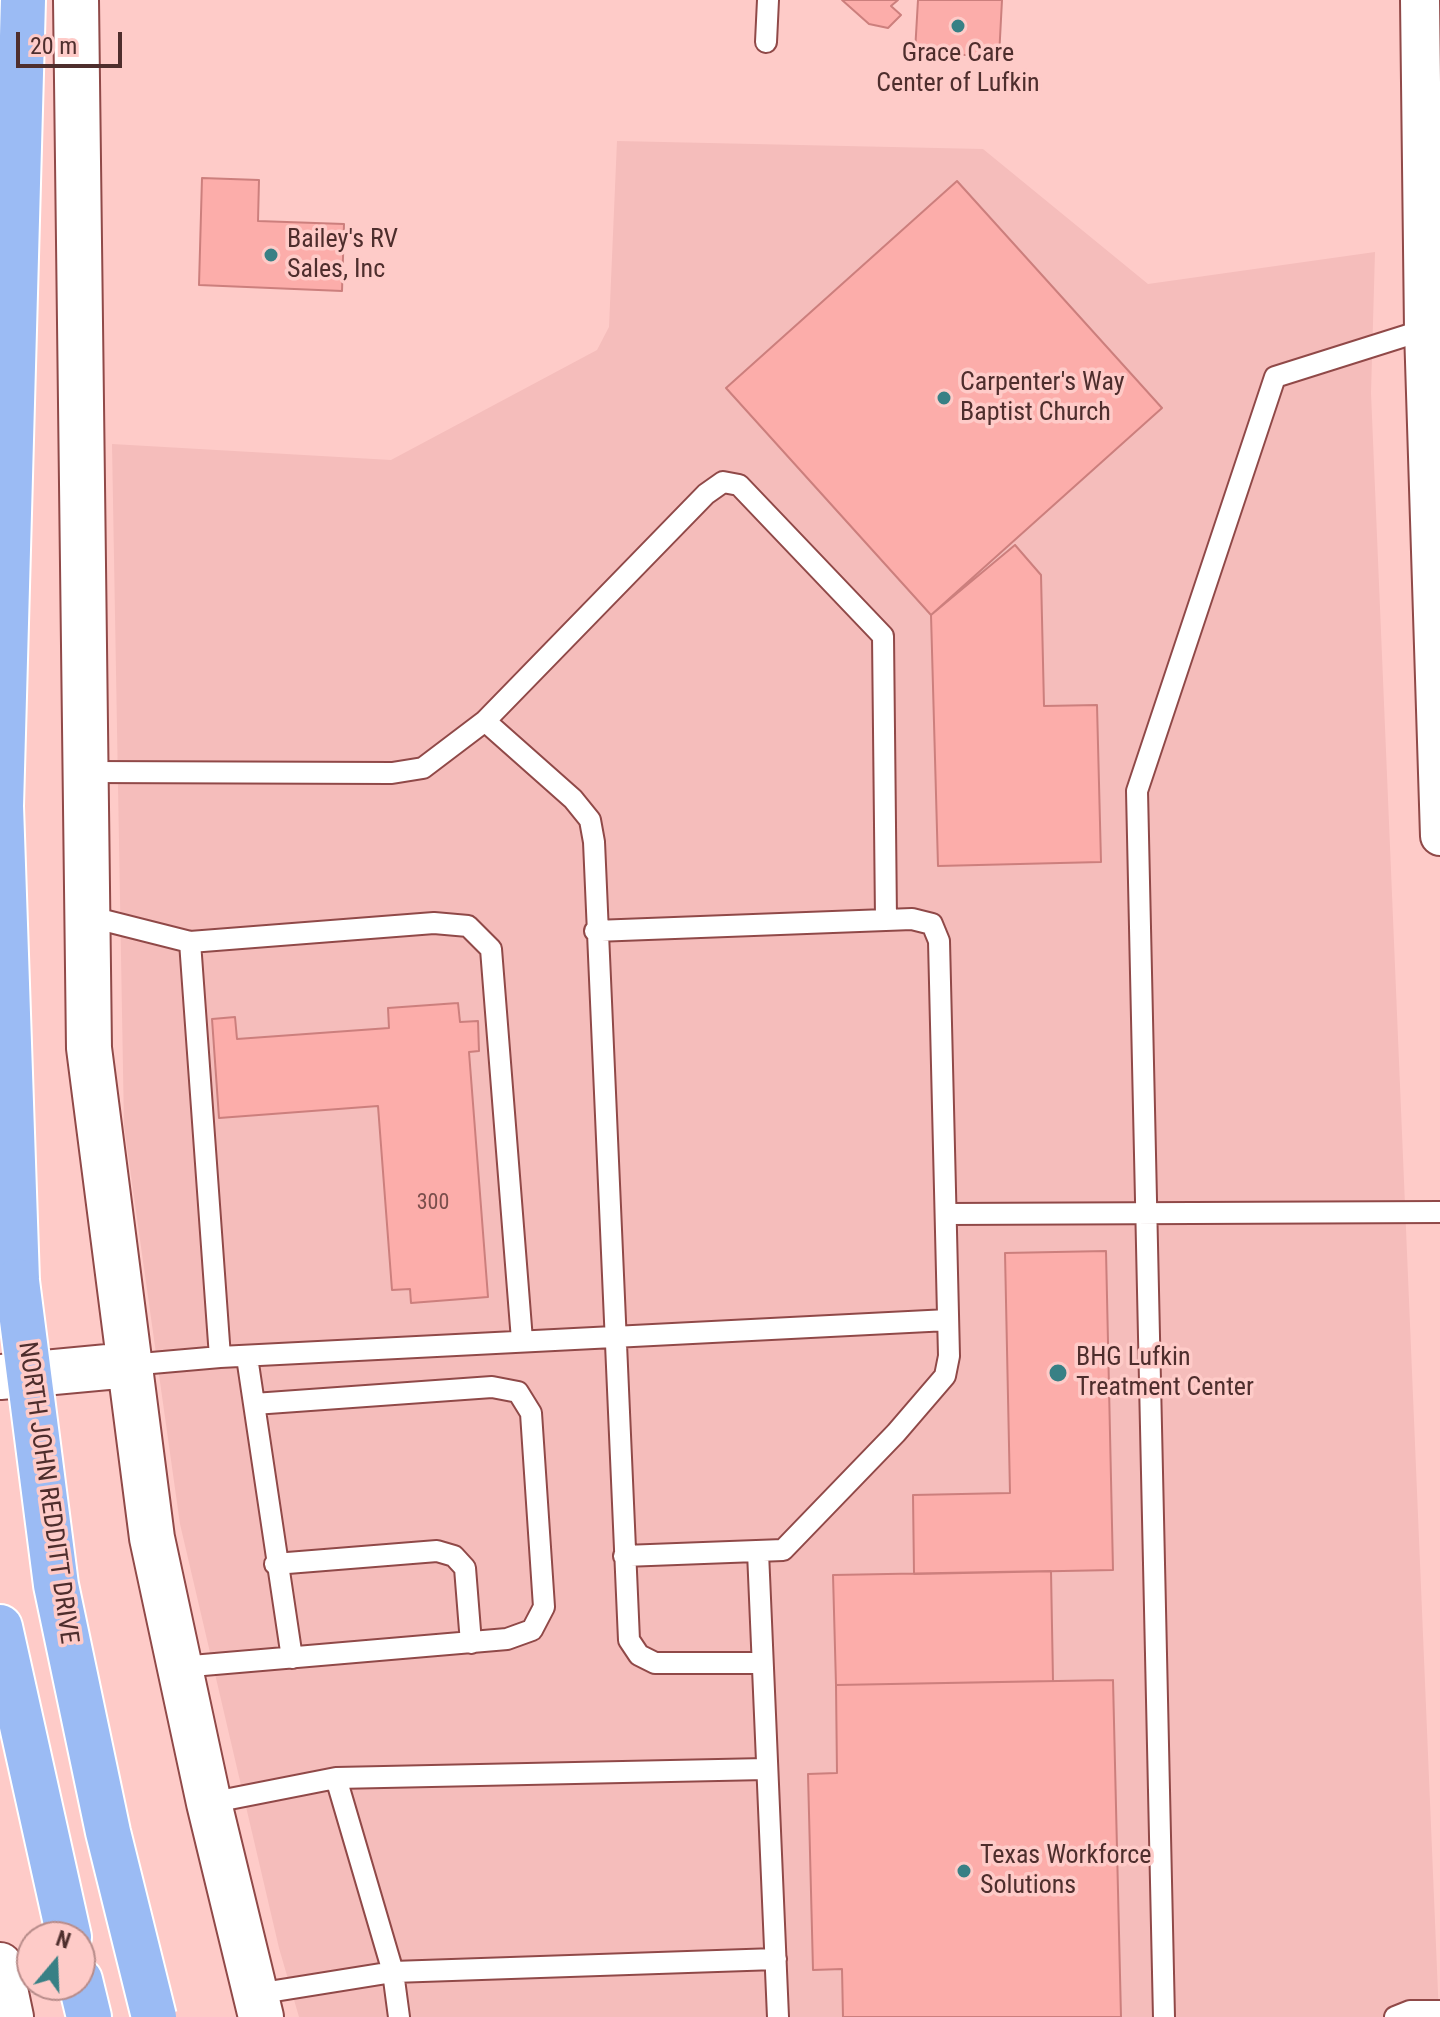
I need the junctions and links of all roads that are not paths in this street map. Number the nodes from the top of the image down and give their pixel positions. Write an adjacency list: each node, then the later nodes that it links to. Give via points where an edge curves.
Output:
1 (23, 0): 43 (highway, NORTH JOHN REDDITT DRIVE, bridge, via 1,806 17,1281 56,1585)
2 (76, 0): 8 (street)
3 (768, 0): 5 (lane)
4 (1420, 0): 6 (street)
5 (766, 42)
6 (1424, 330): 9 (street); 16 (lane, via 1275,377 1137,791)
7 (485, 721): 8 (lane, via 423,768 392,773); 11 (lane, via 706,494 723,482 739,485 883,636); 12 (lane, via 590,820)
8 (86, 772): 10 (street)
9 (1440, 836)
10 (87, 916): 13 (lane); 22 (street, via 89,1048)
11 (886, 919): 12 (lane); 15 (lane, via 932,924 939,941)
12 (595, 931): 18 (lane)
13 (190, 942): 19 (lane, via 434,923 468,926 491,949); 20 (lane)
14 (1440, 1212): 16 (lane)
15 (947, 1214): 16 (lane); 17 (lane)
16 (1146, 1214): 46 (lane)
17 (948, 1320): 18 (lane); 25 (lane, via 945,1376 783,1550)
18 (614, 1335): 19 (lane); 26 (lane)
19 (522, 1340): 21 (lane)
20 (220, 1357): 21 (lane); 22 (lane)
21 (247, 1357): 24 (lane)
22 (129, 1365): 23 (street); 32 (street, via 152,1538)
23 (0, 1377)
24 (254, 1404): 27 (lane); 29 (lane, via 492,1387 518,1392 531,1413 544,1607 532,1630)
25 (758, 1552): 26 (lane); 31 (lane)
26 (624, 1556): 31 (lane, via 629,1640 639,1655 655,1663)
27 (275, 1564): 29 (lane, via 437,1551 454,1556 465,1568); 30 (lane)
28 (0, 1627): 36 (highway)
29 (471, 1643): 30 (lane)
30 (292, 1658): 32 (lane)
31 (762, 1663): 33 (lane)
32 (180, 1667): 35 (street)
33 (766, 1769): 34 (lane); 37 (lane)
34 (336, 1778): 35 (lane); 39 (lane)
35 (209, 1803): 40 (street)
36 (65, 1921)
37 (776, 1959): 39 (lane); 45 (lane)
38 (0, 1965): 42 (street)
39 (393, 1972): 40 (lane); 44 (lane)
40 (259, 2011)
41 (1440, 2011): 47 (lane)
42 (11, 2017)
43 (154, 2017)
44 (399, 2017)
45 (778, 2017)
46 (1164, 2017)
47 (1395, 2017)

